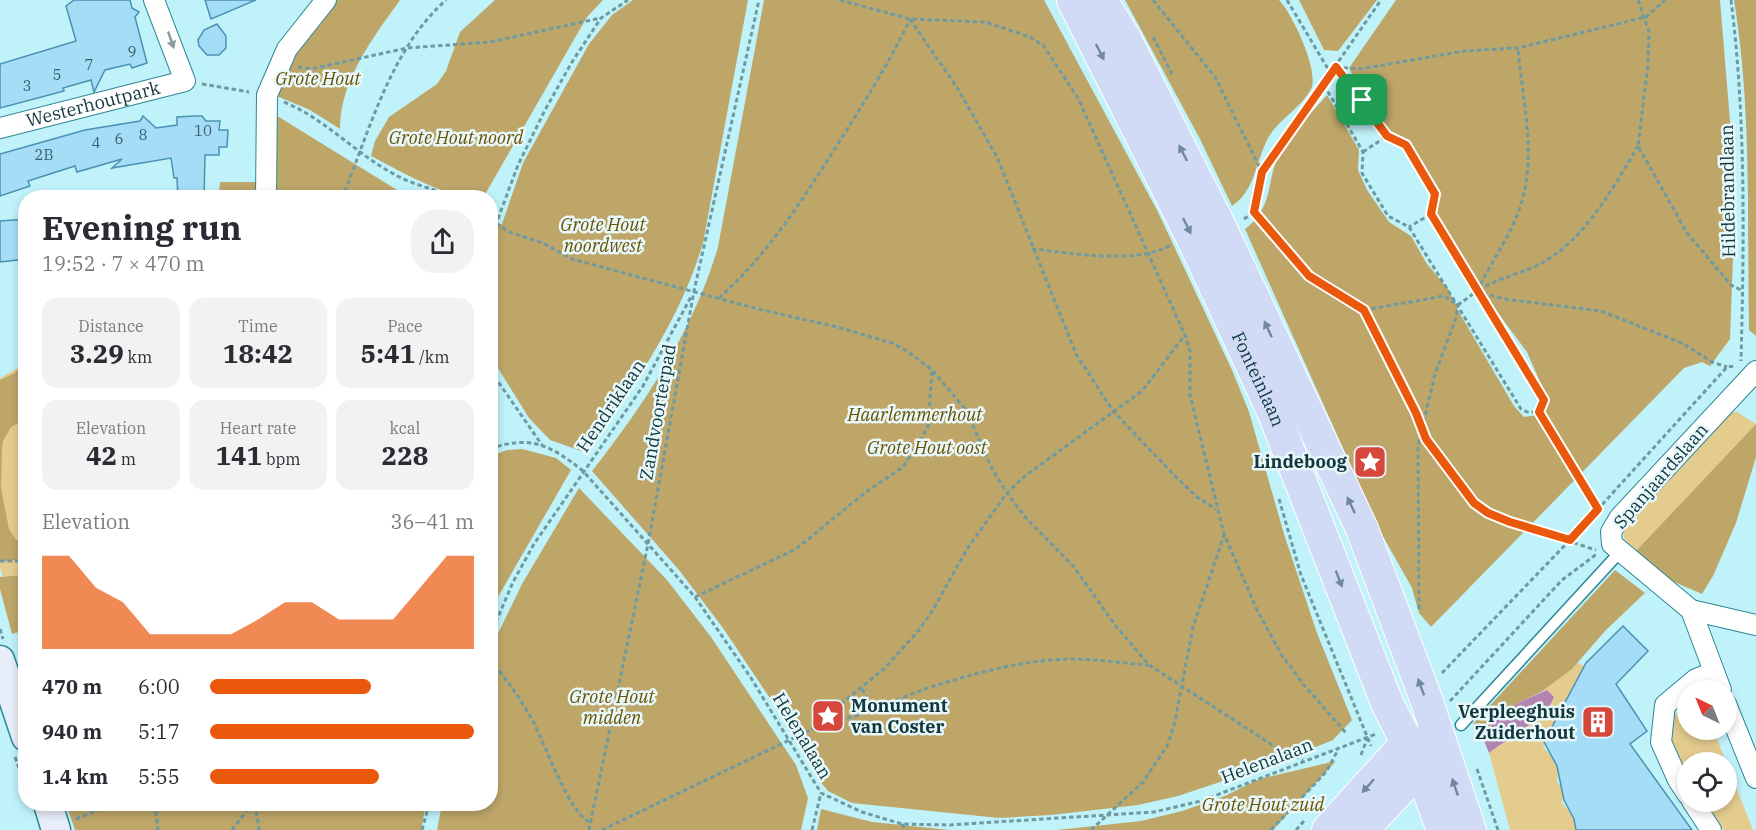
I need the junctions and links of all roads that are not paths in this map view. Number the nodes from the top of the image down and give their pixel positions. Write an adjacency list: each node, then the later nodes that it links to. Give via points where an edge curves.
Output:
1 (154, 0): 5 (street, Westerhoutpark, one-way to 5, via 185,81)
2 (326, 0): 6 (street, via 287,49 267,95)
3 (1073, 0): 17 (main road, Fonteinlaan, one-way to 17, via 1191,235 1273,411 1387,703)
4 (1101, 0): 16 (main road, Fonteinlaan, one-way to 4, via 1362,529 1222,231 1124,37)
5 (0, 128)
6 (266, 190)
7 (1750, 377): 8 (street, Spanjaardslaan, via 1615,523)
8 (1611, 549): 9 (street); 16 (lane, Spanjaardslaan)
9 (1691, 609): 10 (street); 12 (street)
10 (1756, 625)
11 (0, 660): 14 (street)
12 (1717, 680)
13 (1677, 695): 18 (street, via 1665,705 1661,742)
14 (18, 713)
15 (1737, 731): 19 (street)
16 (1447, 737): 17 (main road, Spanjaardslaan); 24 (main road, Fonteinlaan, one-way to 16)
17 (1414, 756): 21 (main road, Spanjaardslaan, one-way to 21); 22 (main road, Spanjaardslaan); 23 (main road, Fonteinlaan)
18 (1677, 778)
19 (1756, 778)
20 (1700, 812): 25 (street)
21 (1328, 830)
22 (1362, 830)
23 (1443, 830)
24 (1470, 830)
25 (1712, 830)

